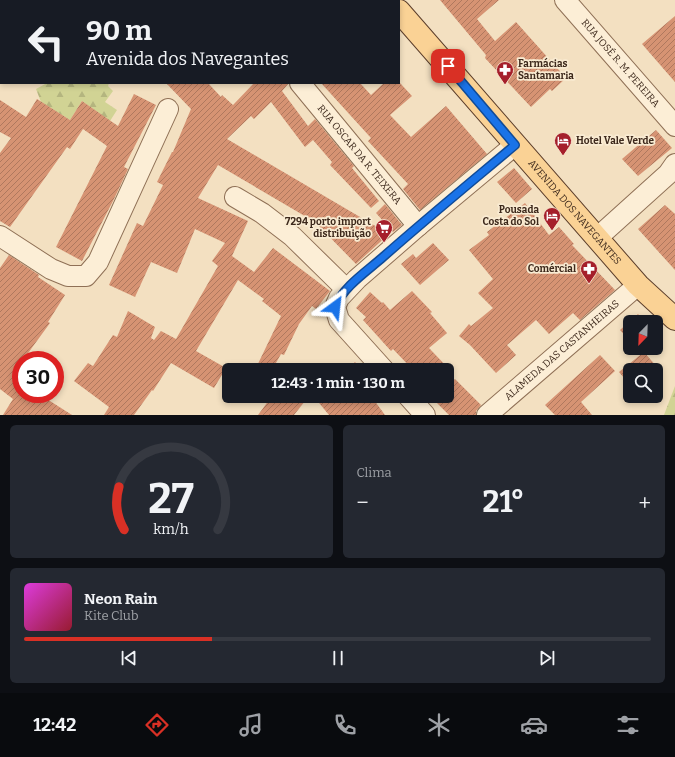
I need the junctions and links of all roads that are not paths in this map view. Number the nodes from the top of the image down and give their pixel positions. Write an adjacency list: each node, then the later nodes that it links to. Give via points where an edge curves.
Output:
1 (565, 0): 5 (street, RUA JOSÉ R. M. PEREIRA)
2 (400, 12): 6 (main road, AVENIDA DOS NAVEGANTES)
3 (301, 84): 9 (street, RUA OSCAR DA R. TEIXERA)
4 (168, 109): 10 (street, via 98,262 86,276 68,276 51,269)
5 (675, 126)
6 (515, 145): 9 (street); 11 (main road, AVENIDA DOS NAVEGANTES)
7 (675, 164): 11 (street, via 668,174)
8 (235, 197): 13 (street, via 262,213 292,236)
9 (418, 226): 13 (street)
10 (0, 236)
11 (597, 238): 12 (main road, AVENIDA DOS NAVEGANTES)
12 (638, 285): 14 (main road, AVENIDA DOS NAVEGANTES); 18 (street, ALAMEDA DAS CASTANHEIRAS)
13 (346, 289): 15 (street, via 335,307 339,320)
14 (675, 319)
15 (378, 363)
16 (414, 403): 17 (street)
17 (425, 415)
18 (487, 415)

